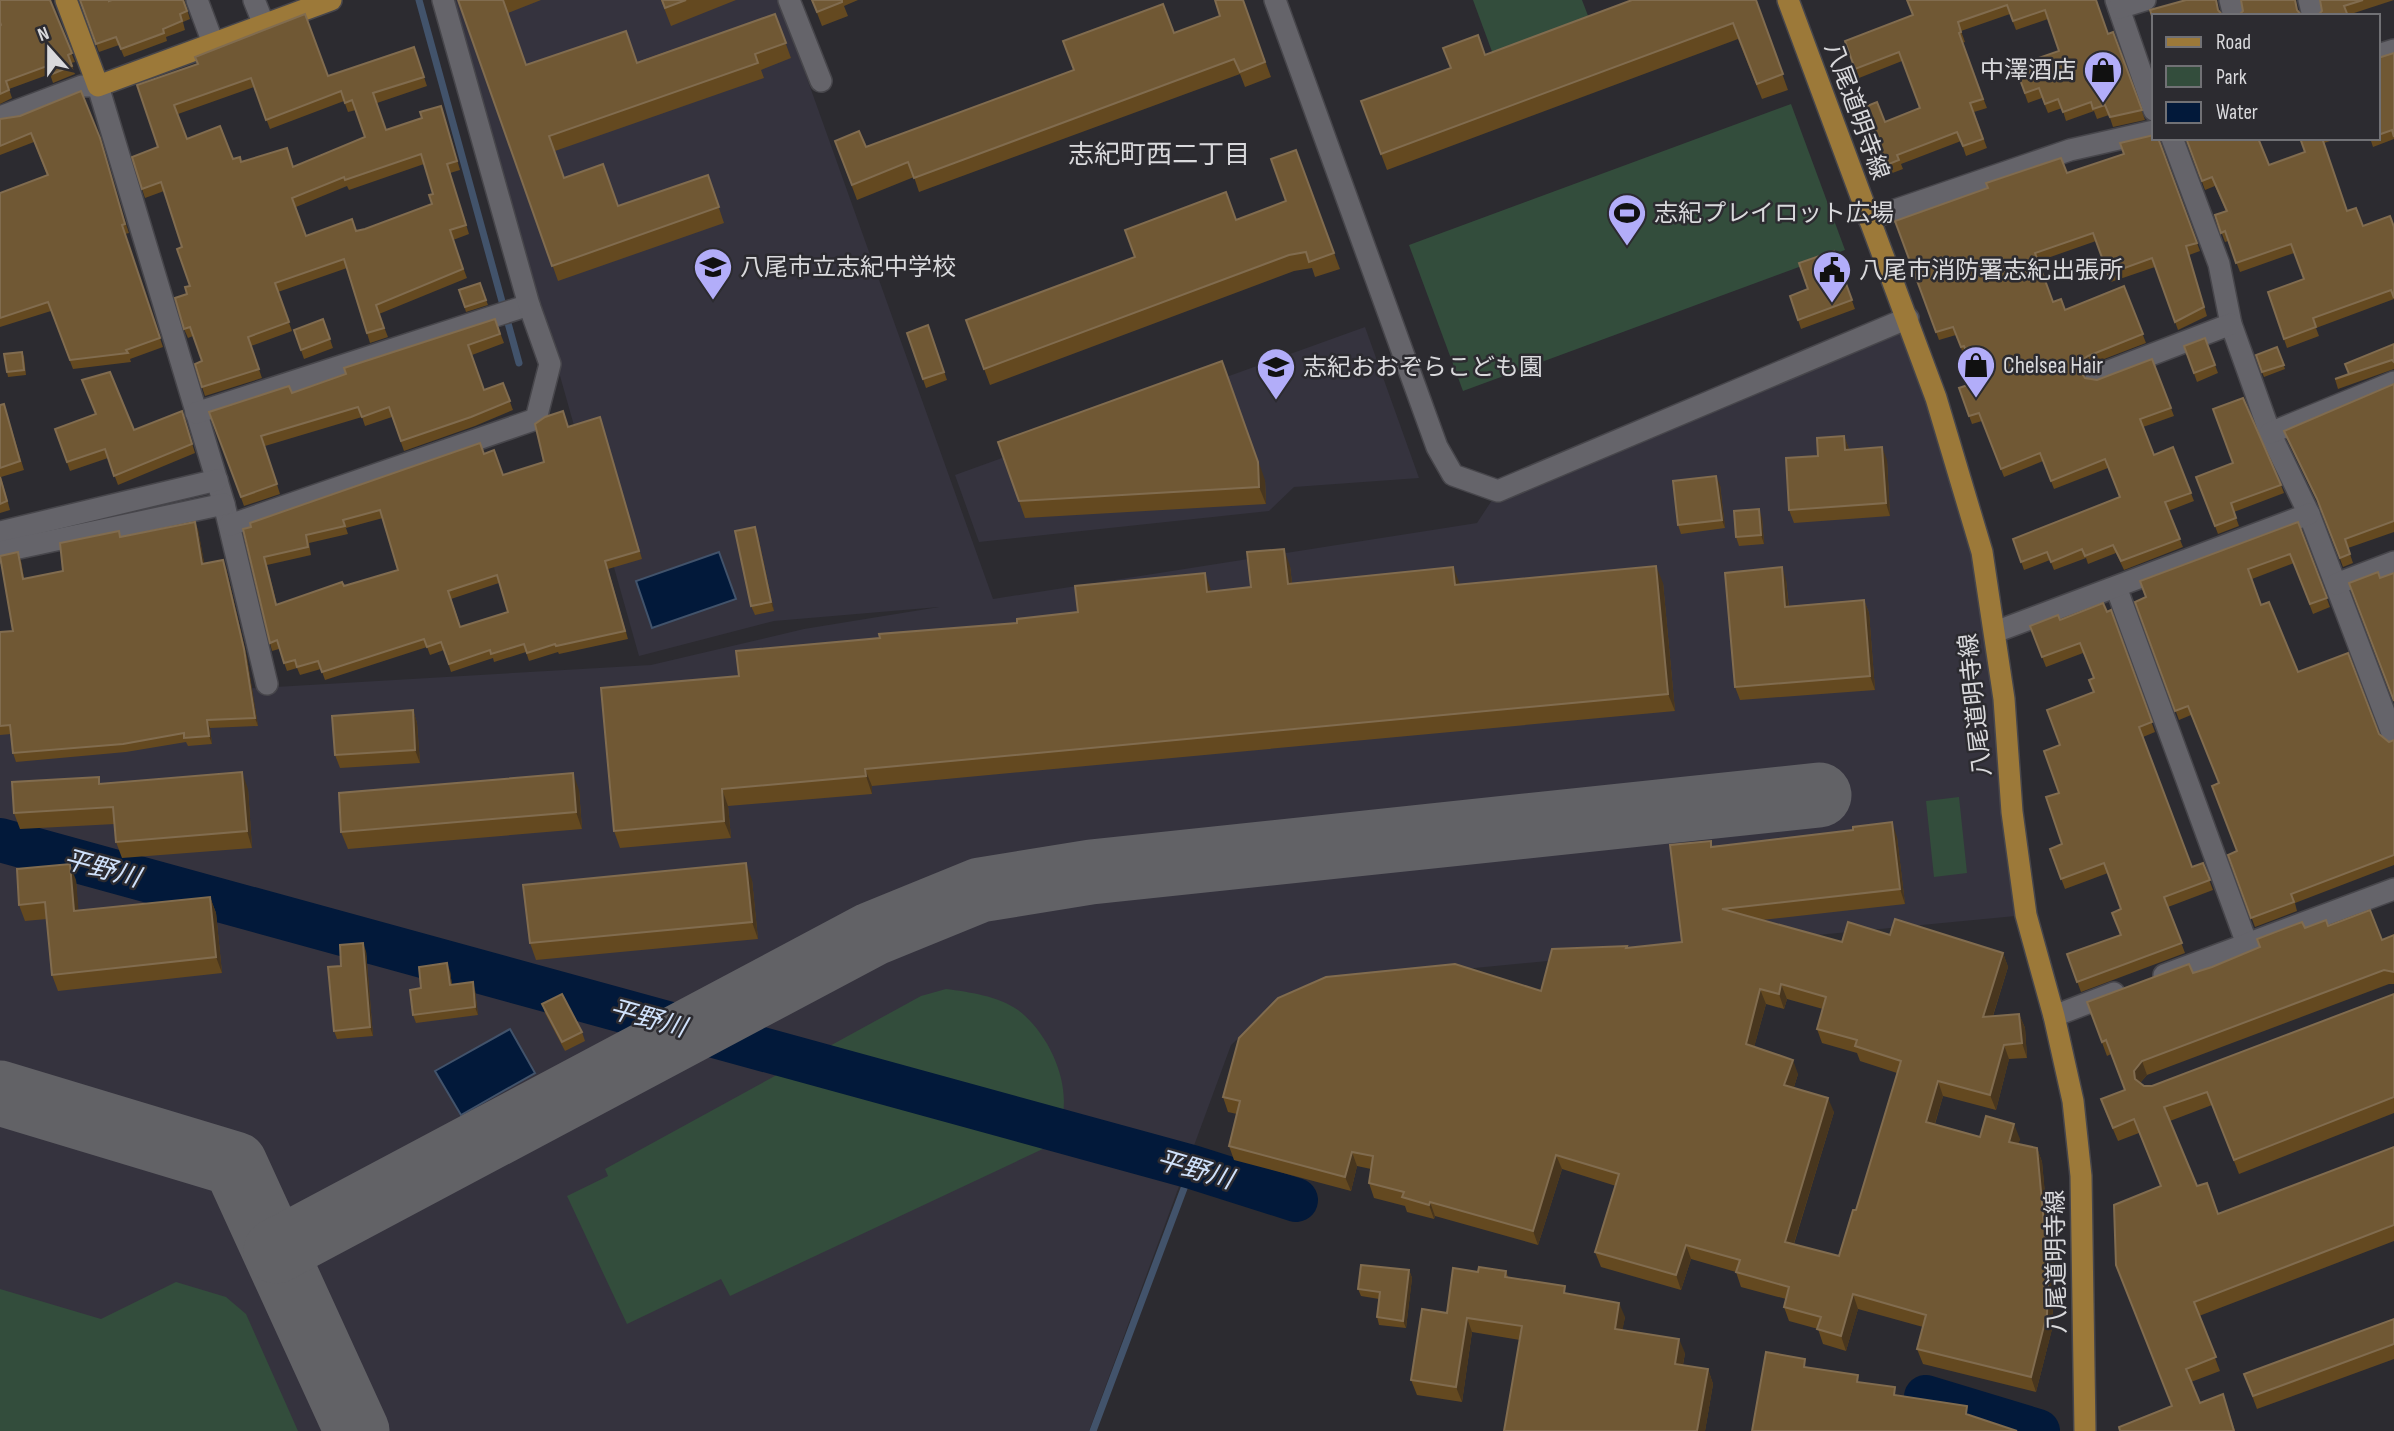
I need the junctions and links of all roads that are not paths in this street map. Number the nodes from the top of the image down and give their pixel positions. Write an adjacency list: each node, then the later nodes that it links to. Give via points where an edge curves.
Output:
1 (66, 0): 14 (main road)
2 (197, 0): 12 (street)
3 (254, 0): 11 (street)
4 (331, 0): 11 (main road)
5 (443, 0): 20 (street)
6 (789, 0): 13 (street)
7 (1275, 0): 21 (street, via 1437,447 1454,475 1498,491)
8 (1788, 0): 19 (main road, 八尾道明寺線)
9 (2145, 0): 10 (street)
10 (2117, 4): 15 (street)
11 (264, 25): 12 (main road)
12 (213, 43): 14 (main road)
13 (821, 81)
14 (98, 86): 16 (street, via 82,86); 25 (street)
15 (2152, 104)
16 (0, 117)
17 (2152, 131): 19 (street, via 2070,150)
18 (2173, 140): 22 (street, via 2218,264)
19 (1869, 219): 21 (main road, 八尾道明寺線)
20 (529, 304): 25 (street); 33 (street, via 551,364 536,419)
21 (1908, 318): 39 (main road, 八尾道明寺線, via 1982,552)
22 (2231, 324): 23 (street); 26 (street)
23 (2096, 376)
24 (2394, 382): 26 (street)
25 (196, 413): 27 (street)
26 (2270, 433): 31 (street)
27 (217, 480): 28 (street); 29 (street)
28 (118, 504): 30 (street); 32 (street)
29 (224, 504): 32 (street); 33 (street)
30 (74, 514): 34 (street); 35 (street)
31 (2309, 514): 37 (street); 38 (street)
32 (123, 525): 34 (street)
33 (230, 525): 40 (street)
34 (101, 530): 35 (street)
35 (1, 539)
36 (2394, 562): 37 (street)
37 (2336, 583): 41 (street)
38 (2116, 587): 39 (street); 43 (street)
39 (1995, 632): 44 (main road, 八尾道明寺線, via 2026,915)
40 (267, 684)
41 (2394, 738)
42 (2394, 889): 43 (street)
43 (2247, 944): 44 (street)
44 (2054, 1016): 45 (main road, 八尾道明寺線, via 2073,1101 2081,1176)
45 (2085, 1431)

